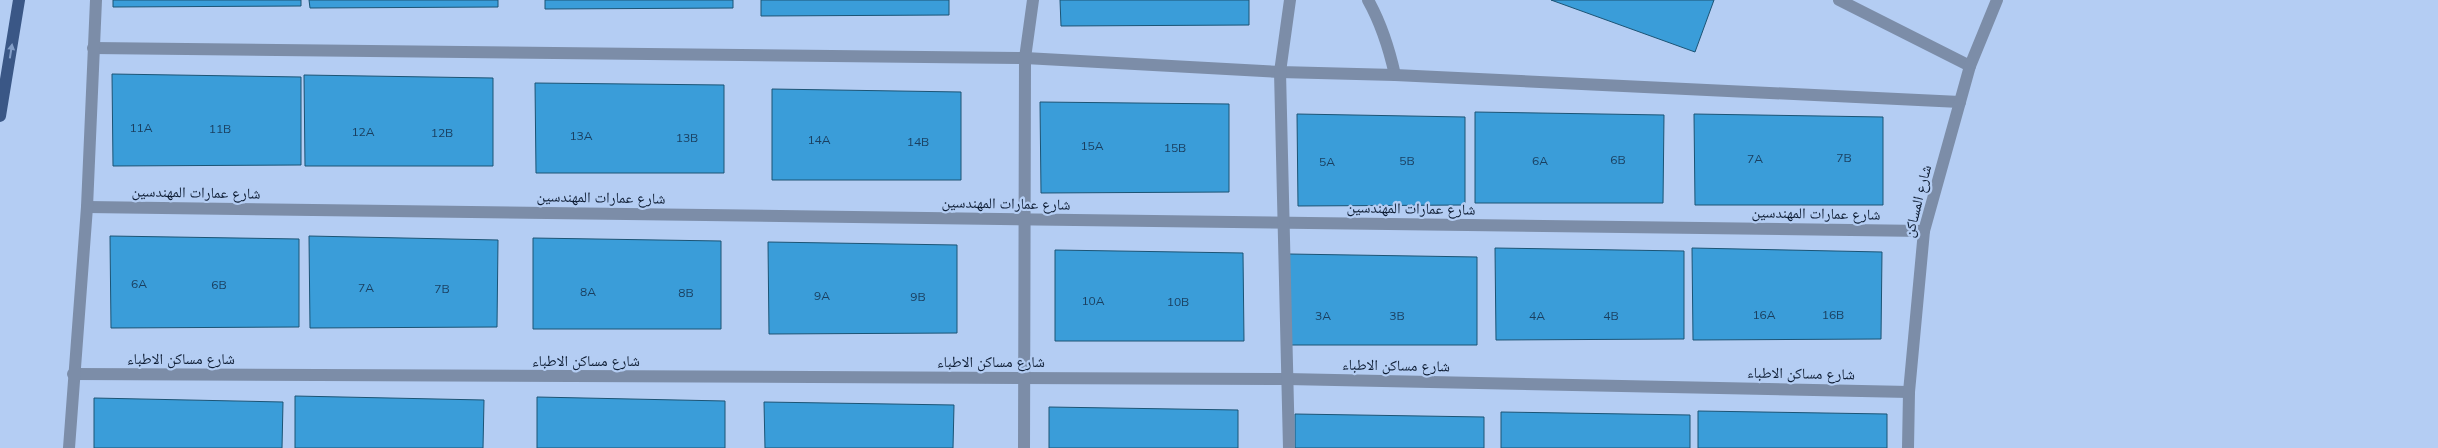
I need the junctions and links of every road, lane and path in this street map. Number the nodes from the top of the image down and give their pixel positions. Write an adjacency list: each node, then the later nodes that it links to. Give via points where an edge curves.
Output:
1 (19, 0): 14 (main road, one-way to 1)
2 (96, 0): 8 (street)
3 (1033, 0): 9 (street)
4 (1290, 0): 11 (street)
5 (1368, 0): 12 (street, via 1390,48)
6 (1839, 0): 10 (street)
7 (1998, 0): 10 (street, شارع المساكن)
8 (93, 48): 9 (street); 15 (street)
9 (1025, 58): 11 (street); 16 (street)
10 (1970, 66): 13 (street, شارع المساكن)
11 (1280, 72): 12 (street); 17 (street)
12 (1395, 76): 13 (street)
13 (1960, 102): 18 (street, شارع المساكن)
14 (0, 116)
15 (87, 207): 16 (street, شارع عمارات المهندسين); 19 (street)
16 (1025, 219): 17 (street, شارع عمارات المهندسين); 20 (street)
17 (1284, 223): 18 (street, شارع عمارات المهندسين); 21 (street)
18 (1924, 231): 22 (street, شارع المساكن)
19 (73, 374): 20 (street, شارع مساكن الاطباء); 23 (street)
20 (1024, 378): 21 (street, شارع مساكن الاطباء); 24 (street)
21 (1287, 379): 22 (street, شارع مساكن الاطباء); 25 (street)
22 (1909, 392): 26 (street, شارع المساكن)
23 (69, 448)
24 (1024, 448)
25 (1289, 448)
26 (1908, 448)

